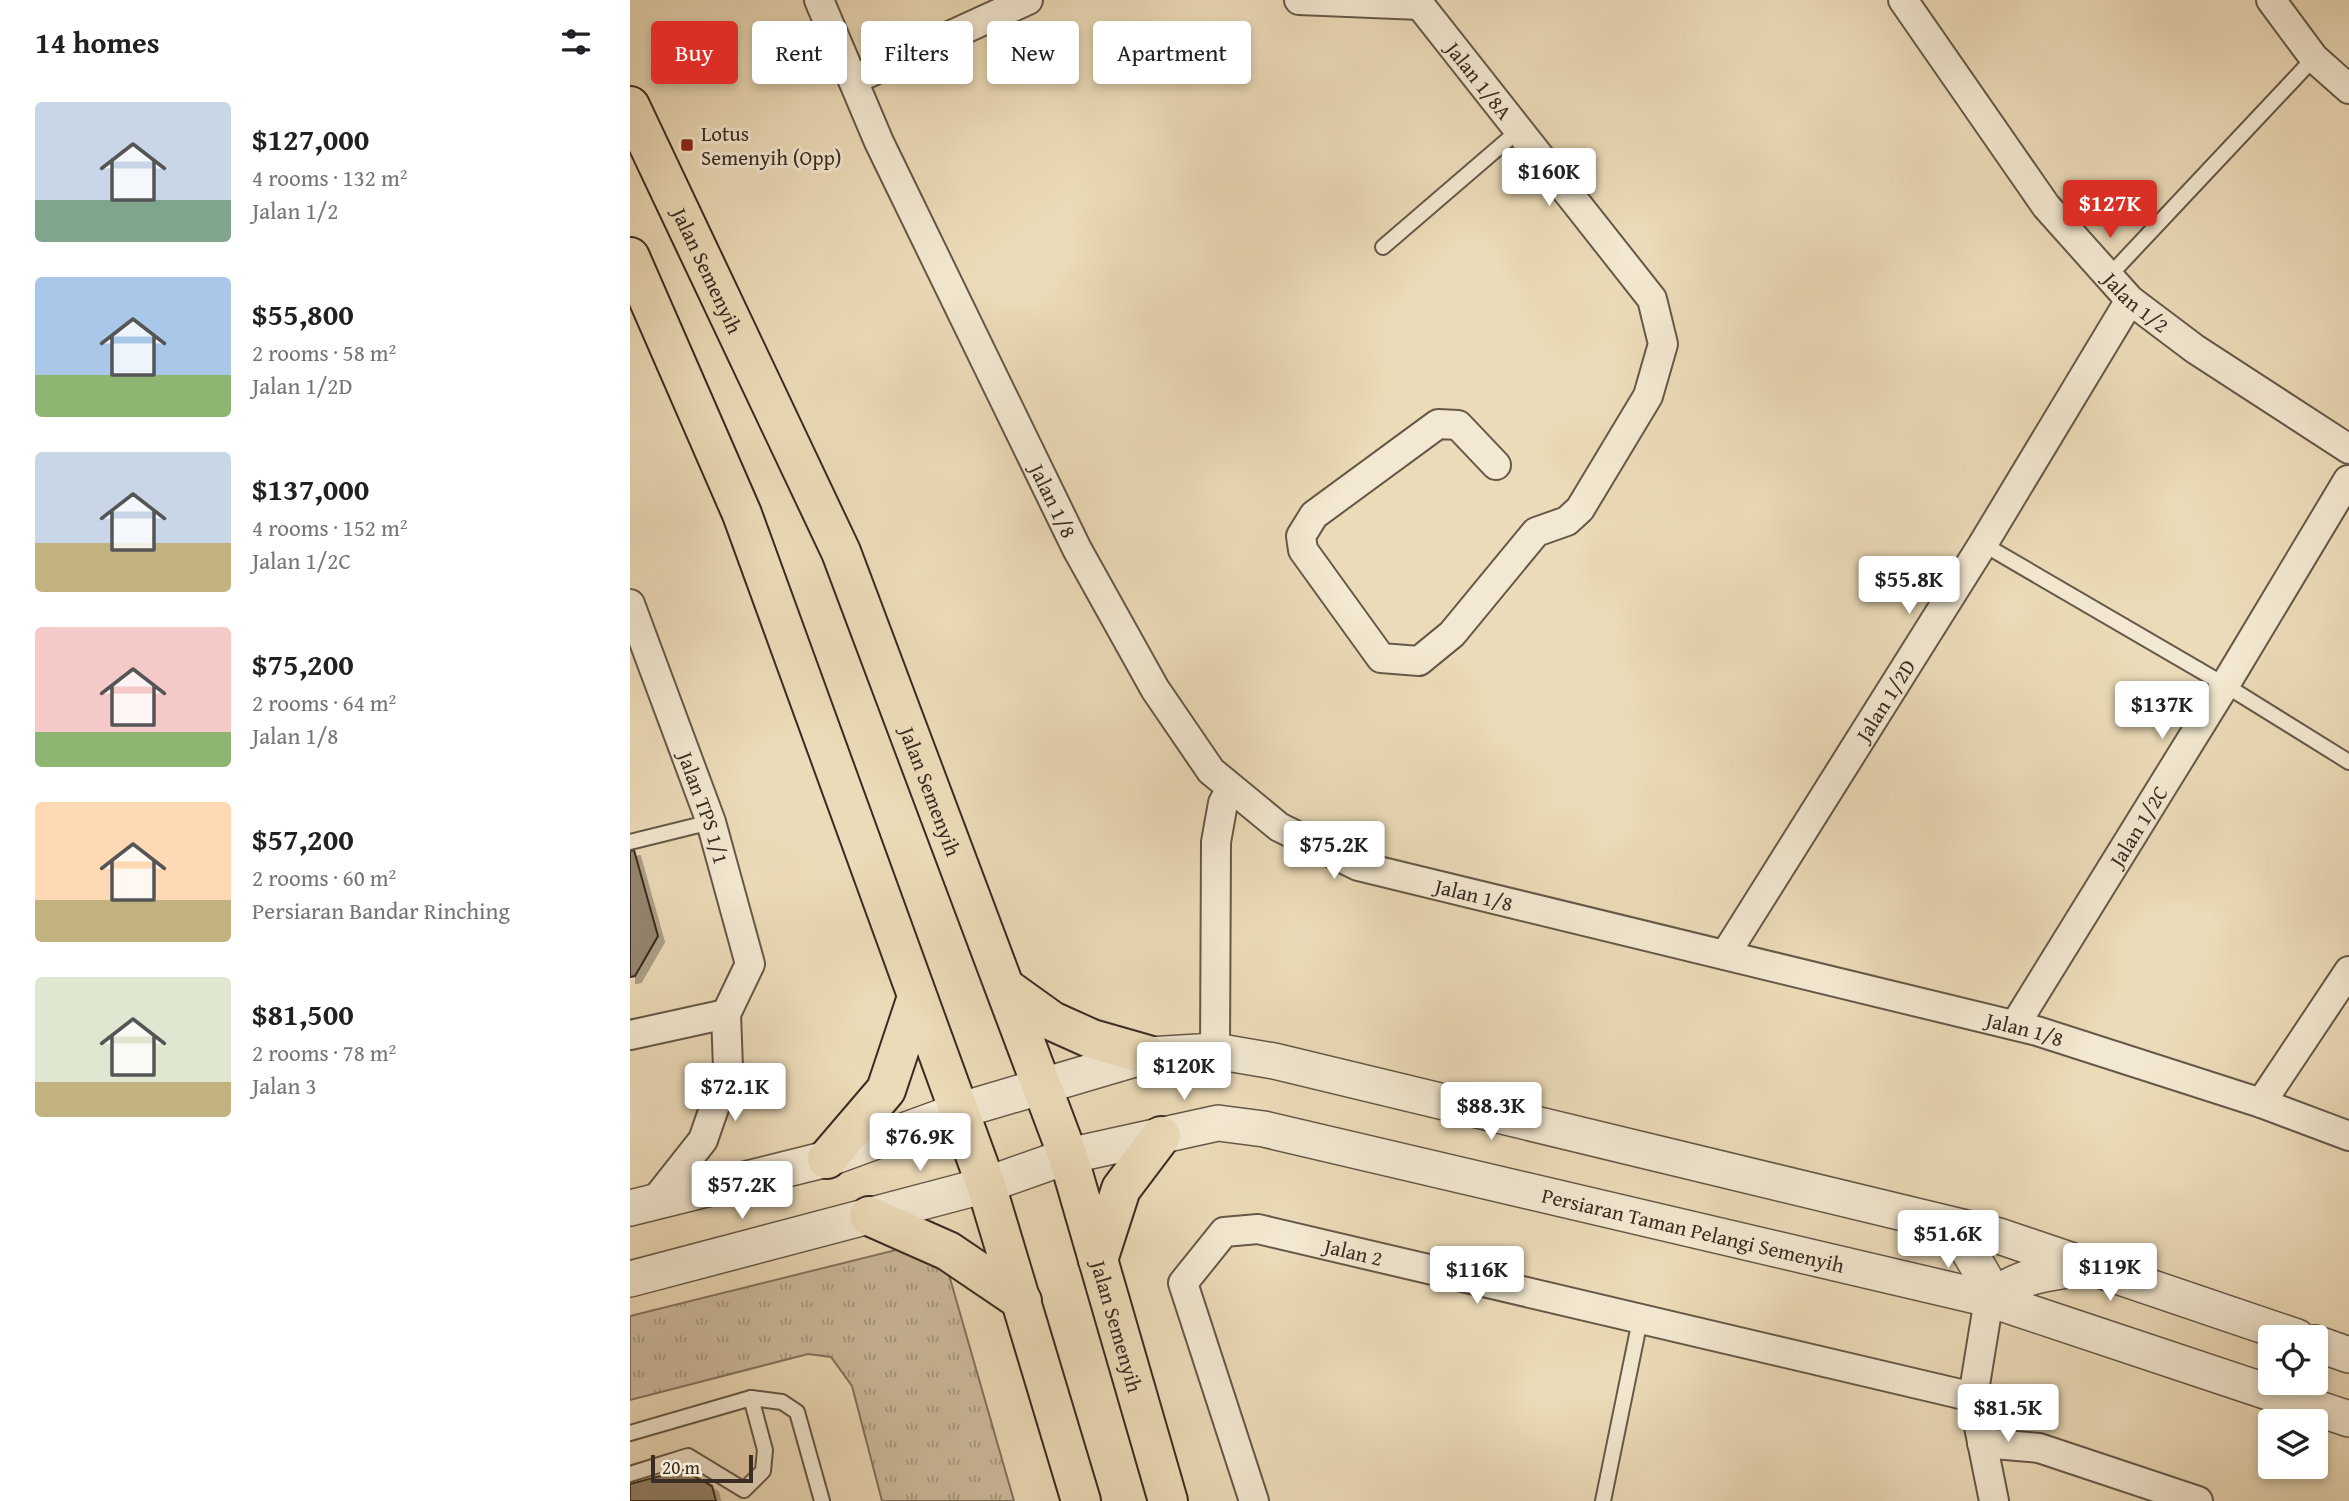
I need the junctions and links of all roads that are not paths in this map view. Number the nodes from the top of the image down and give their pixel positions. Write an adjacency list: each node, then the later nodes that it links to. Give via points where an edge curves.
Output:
1 (819, 0): 7 (street, Jalan 1/8)
2 (1028, 0): 7 (street)
3 (1299, 0): 10 (street, Jalan 1/8A, via 1420,5)
4 (1903, 0): 13 (street, Jalan 1/2, via 2046,206)
5 (2278, 3): 6 (street)
6 (2314, 58): 8 (street); 13 (lane)
7 (853, 80): 23 (street, Jalan 1/8, via 1077,549 1155,689 1211,771)
8 (2349, 89)
9 (630, 106): 28 (main road, Jalan Semenyih, via 841,552)
10 (1519, 130): 11 (lane); 16 (street, Jalan 1/8A, via 1652,299 1663,344 1648,396 1580,509 1567,521 1536,532 1452,634 1419,661 1381,659 1303,550 1301,536 1314,515 1438,424 1458,425)
11 (1383, 247)
12 (630, 257): 29 (main road, via 742,514)
13 (2109, 276): 14 (street, Jalan 1/2)
14 (2130, 300): 15 (street, Jalan 1/2, via 2195,349); 18 (street, Jalan 1/2D)
15 (2349, 449)
16 (1496, 465)
17 (2348, 480): 21 (street, Jalan 1/2C)
18 (1983, 544): 21 (lane); 26 (street, Jalan 1/2D)
19 (630, 604): 20 (street, Jalan TPS 1/1)
20 (636, 634): 24 (street, Jalan TPS 1/1)
21 (2225, 685): 22 (lane); 31 (street, Jalan 1/2C)
22 (2349, 762)
23 (1231, 788): 26 (street, Jalan 1/8, via 1279,827 1358,866); 33 (street, via 1223,803 1216,842)
24 (711, 822): 25 (lane); 30 (street, Jalan TPS 1/1, via 750,964)
25 (630, 842)
26 (1725, 955): 31 (street, Jalan 1/8)
27 (2349, 971): 36 (street)
28 (1006, 988): 34 (main road, via 1052,1021 1092,1039); 35 (main road, Jalan Semenyih)
29 (917, 997): 37 (main road); 41 (main road, via 886,1090)
30 (726, 1014): 32 (street); 43 (street, via 728,1068 703,1140)
31 (2015, 1025): 36 (street, Jalan 1/8)
32 (630, 1035)
33 (1215, 1051): 34 (street); 45 (street)
34 (1148, 1055): 35 (street)
35 (1043, 1085): 37 (street); 40 (main road, Jalan Semenyih)
36 (2262, 1102): 39 (street, Jalan 1/8)
37 (958, 1111): 41 (street); 42 (main road)
38 (1161, 1136): 40 (street, Persiaran Taman Pelangi Semenyih); 46 (main road, via 1121,1189); 49 (street, Persiaran Taman Pelangi Semenyih, via 1219,1123 1264,1129)
39 (2349, 1136)
40 (1068, 1156): 42 (street, Persiaran Taman Pelangi Semenyih); 46 (main road, Jalan Semenyih)
41 (827, 1159): 43 (street)
42 (986, 1185): 44 (street, Persiaran Taman Pelangi Semenyih); 50 (main road)
43 (642, 1205)
44 (869, 1216): 48 (street, Persiaran Taman Pelangi Semenyih); 50 (main road, via 947,1251)
45 (1937, 1221): 47 (street); 49 (street, via 1961,1238 1984,1277)
46 (1098, 1261): 64 (main road, Jalan Semenyih)
47 (2091, 1267): 49 (street, via 2048,1272 2007,1286); 52 (street)
48 (630, 1279)
49 (1989, 1299): 55 (street); 57 (street, Persiaran Taman Pelangi Semenyih)
50 (1022, 1301): 63 (main road)
51 (1640, 1320): 55 (street, Jalan 2); 65 (street, Jalan 2, via 1258,1229 1224,1233 1183,1283); 66 (lane)
52 (2262, 1325)
53 (2328, 1348): 54 (street)
54 (2349, 1355)
55 (1973, 1397): 59 (street)
56 (751, 1398): 58 (lane); 61 (lane, via 765,1450 763,1471); 62 (lane, via 782,1402 797,1412)
57 (2349, 1419)
58 (630, 1433)
59 (1982, 1443): 67 (street); 68 (street, via 2039,1448)
60 (630, 1474): 61 (lane, via 688,1456)
61 (746, 1495)
62 (822, 1501)
63 (1081, 1501)
64 (1168, 1501)
65 (1254, 1501)
66 (1603, 1501)
67 (1994, 1501)
68 (2198, 1501)

